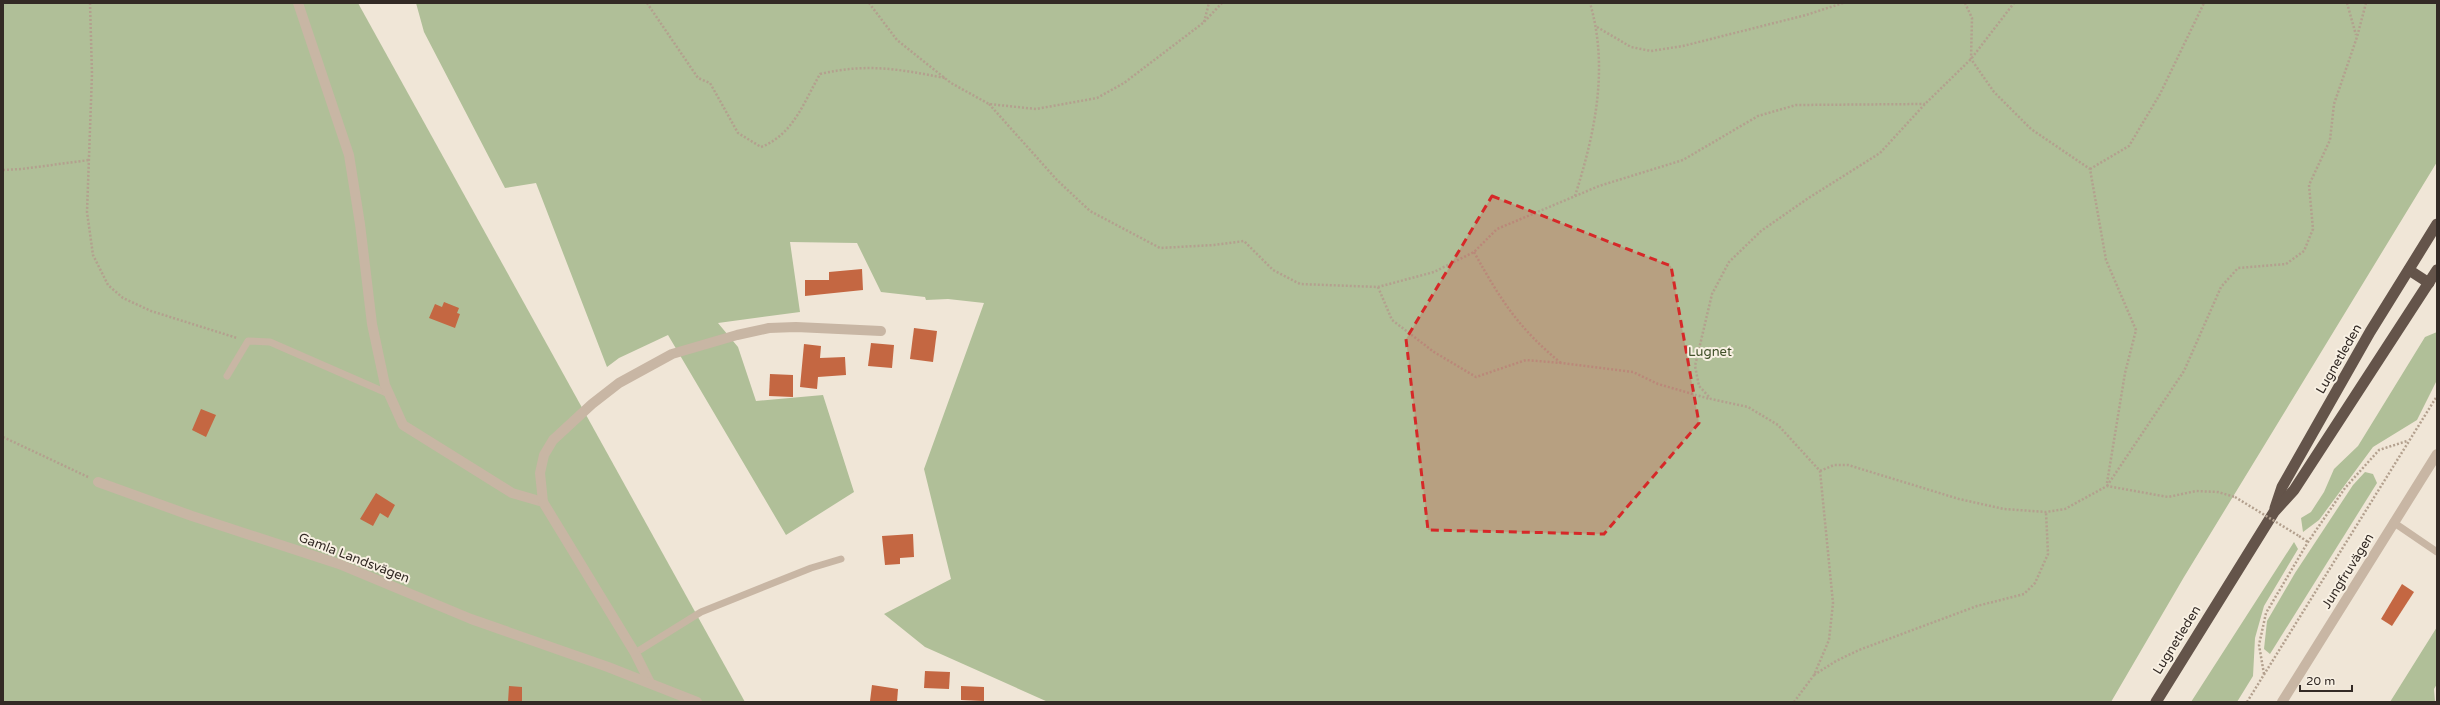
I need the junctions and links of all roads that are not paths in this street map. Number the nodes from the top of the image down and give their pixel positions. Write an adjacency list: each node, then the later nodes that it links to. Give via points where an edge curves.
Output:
1 (298, 3): 8 (street, via 349,155 372,324)
2 (2437, 224): 3 (highway, Lugnetleden)
3 (2409, 270): 5 (highway); 12 (highway, Lugnetleden, via 2370,332 2282,487)
4 (2437, 270): 5 (highway, Lugnetleden)
5 (2433, 285): 12 (highway, Lugnetleden, via 2294,490)
6 (881, 331): 11 (street, via 769,328 672,354 619,383 553,440 544,455 540,473)
7 (227, 376): 8 (lane, via 248,341 270,342)
8 (389, 394): 11 (street, via 404,425 512,494)
9 (2437, 454): 13 (street, Jungfruvägen)
10 (98, 482): 17 (street, Gamla Landsvägen, via 339,564 471,619)
11 (543, 502): 16 (street)
12 (2274, 512): 19 (highway, Lugnetleden)
13 (2394, 522): 14 (lane); 20 (street, Jungfruvägen)
14 (2437, 552)
15 (841, 559): 16 (lane, via 811,568 701,612)
16 (635, 653): 17 (street)
17 (650, 683): 18 (street, Gamla Landsvägen)
18 (697, 702)
19 (2156, 702)
20 (2282, 702)

